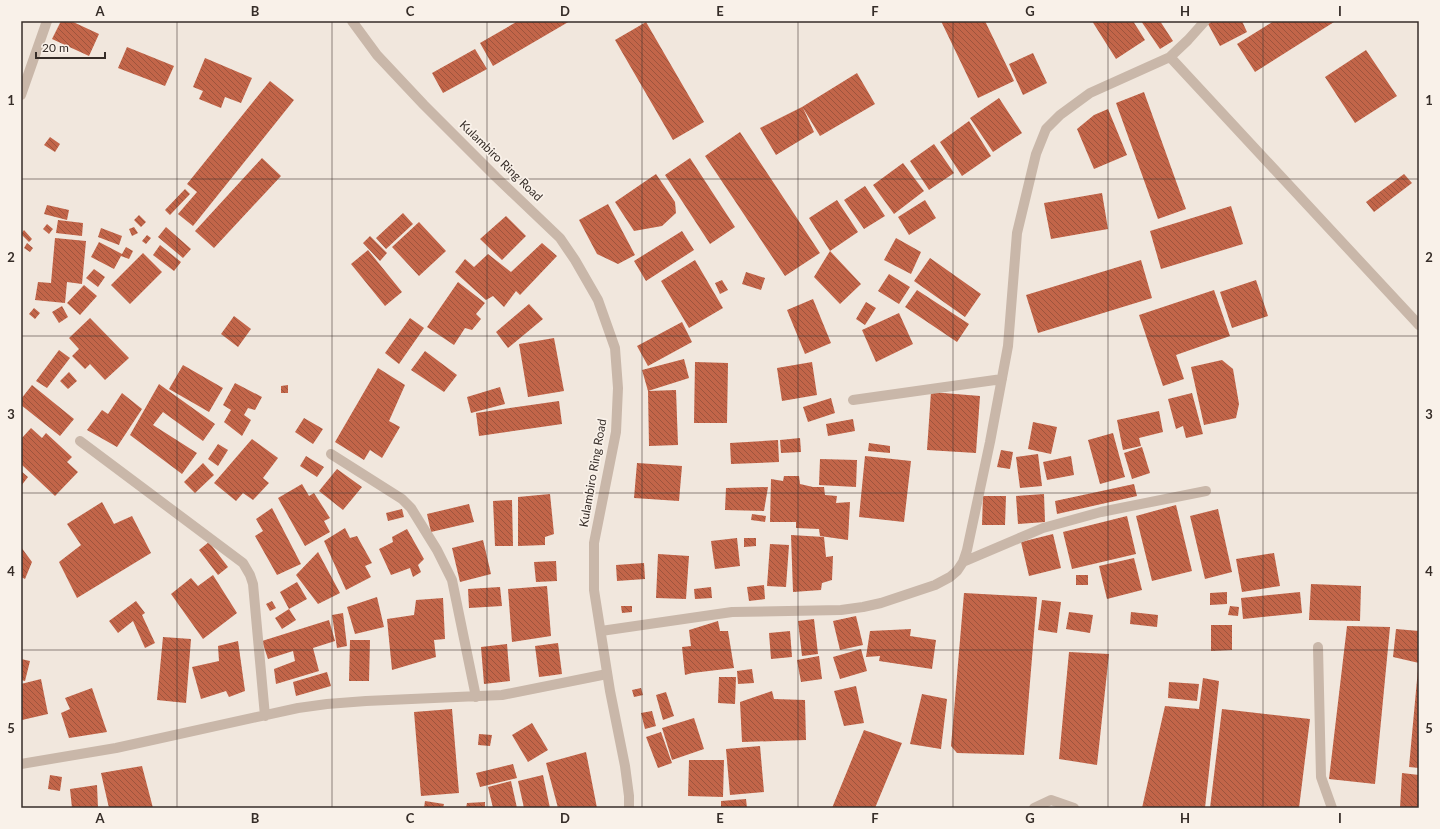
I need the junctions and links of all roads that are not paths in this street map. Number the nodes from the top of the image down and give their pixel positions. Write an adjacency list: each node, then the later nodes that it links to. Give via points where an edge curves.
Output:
1 (46, 21): 5 (street)
2 (352, 21): 13 (street, Kulambiro Ring Road, via 377,55 424,105 560,238 598,300 615,348 618,388 616,432 594,543 594,590)
3 (1205, 21): 4 (street)
4 (1170, 57): 6 (street); 7 (street, via 1090,93 1046,129 1036,154 1017,233 1008,346)
5 (21, 95)
6 (1419, 325)
7 (1002, 379): 8 (street); 12 (street)
8 (852, 400)
9 (80, 441): 17 (street, via 248,569 253,584)
10 (331, 454): 16 (street, via 402,499 411,508 437,550 452,580)
11 (1206, 491): 12 (street, via 1101,512 1043,528)
12 (963, 562): 13 (street, via 950,577 935,585 863,607 841,610 732,612)
13 (601, 631): 15 (street, Kulambiro Ring Road)
14 (1318, 647): 22 (street, via 1321,777)
15 (607, 674): 16 (street, via 502,695); 19 (street, Kulambiro Ring Road, via 625,766)
16 (476, 697): 17 (street, via 327,704)
17 (265, 716): 18 (street, via 116,748)
18 (21, 764)
19 (630, 808)
20 (1034, 808): 21 (street, via 1051,800)
21 (1074, 808)
22 (1332, 808)

